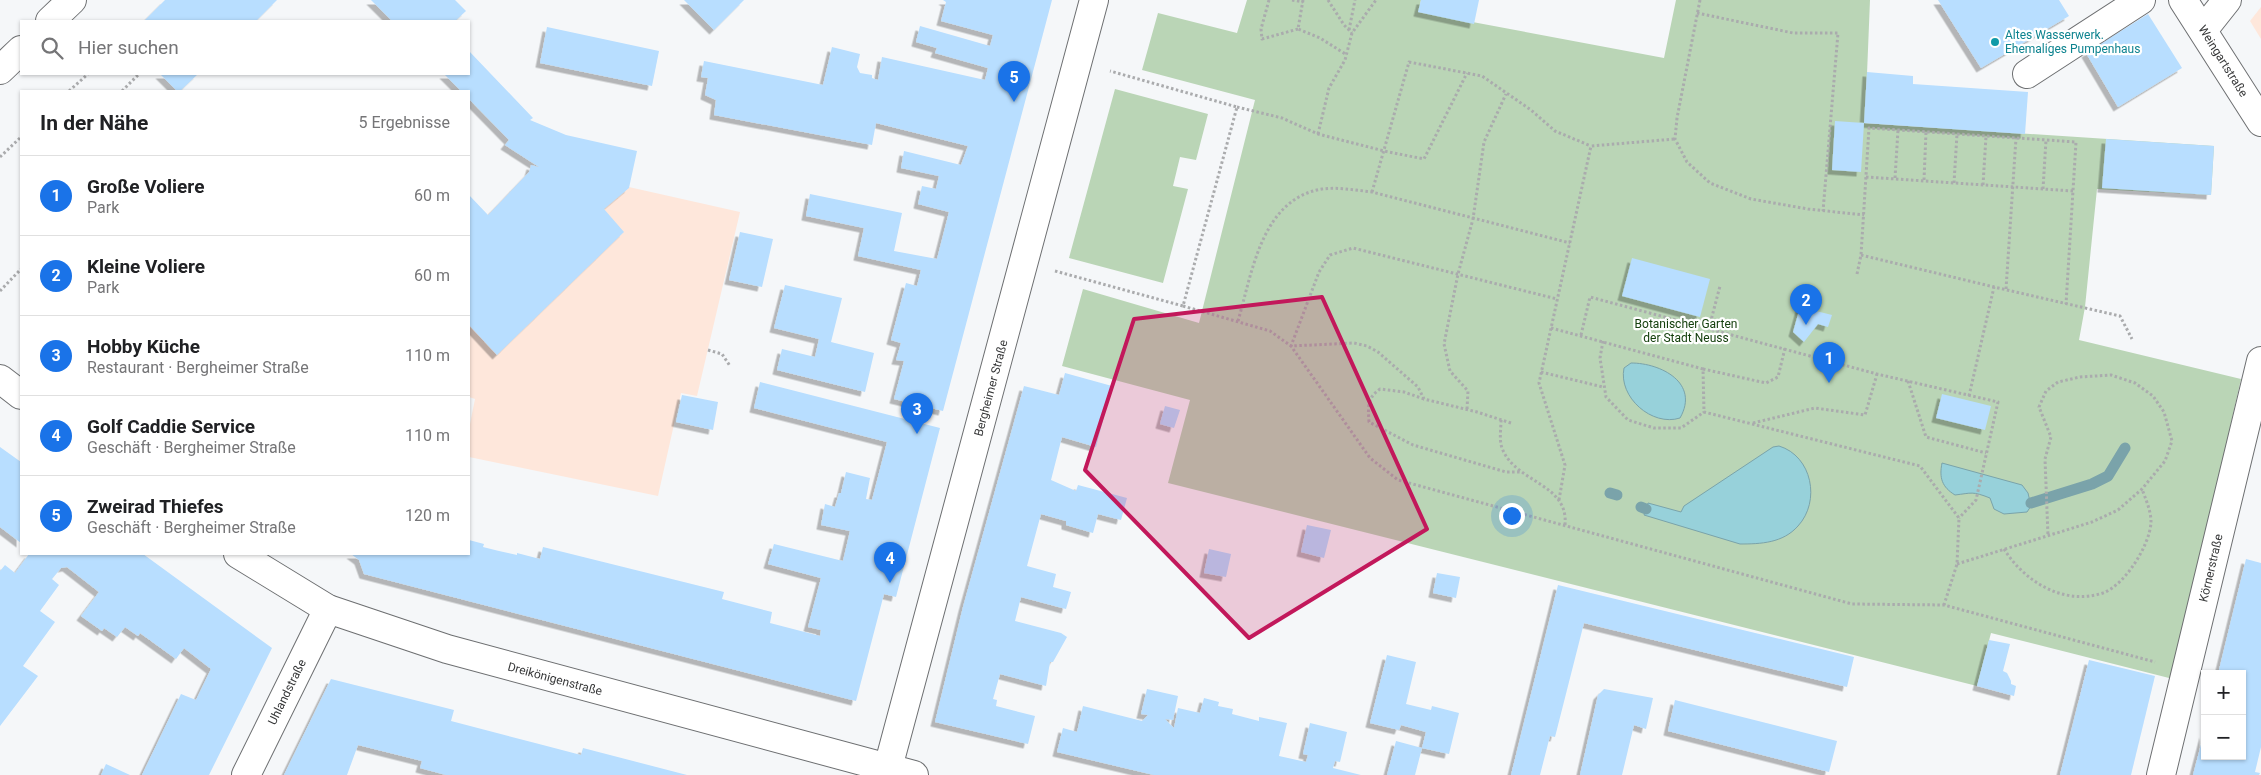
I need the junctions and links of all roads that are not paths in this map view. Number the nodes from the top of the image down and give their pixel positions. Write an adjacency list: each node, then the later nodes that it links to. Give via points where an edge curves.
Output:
1 (72, 0): 6 (street)
2 (1094, 0): 17 (street, Bergheimer Straße)
3 (2141, 0): 10 (street)
4 (2183, 0): 7 (street, Weingartstraße)
5 (2227, 0): 7 (street)
6 (51, 20)
7 (2204, 29): 11 (street, Weingartstraße)
8 (20, 51): 9 (street)
9 (0, 70)
10 (2027, 74)
11 (2261, 122)
12 (2261, 361): 20 (street, Körnerstraße)
13 (0, 379): 14 (street)
14 (20, 394)
15 (240, 555): 16 (street, Dreikönigenstraße)
16 (328, 609): 17 (street, Dreikönigenstraße, via 447,649); 18 (street, Uhlandstraße)
17 (887, 772): 19 (street, Dreikönigenstraße)
18 (246, 775)
19 (914, 775)
20 (2161, 775)

